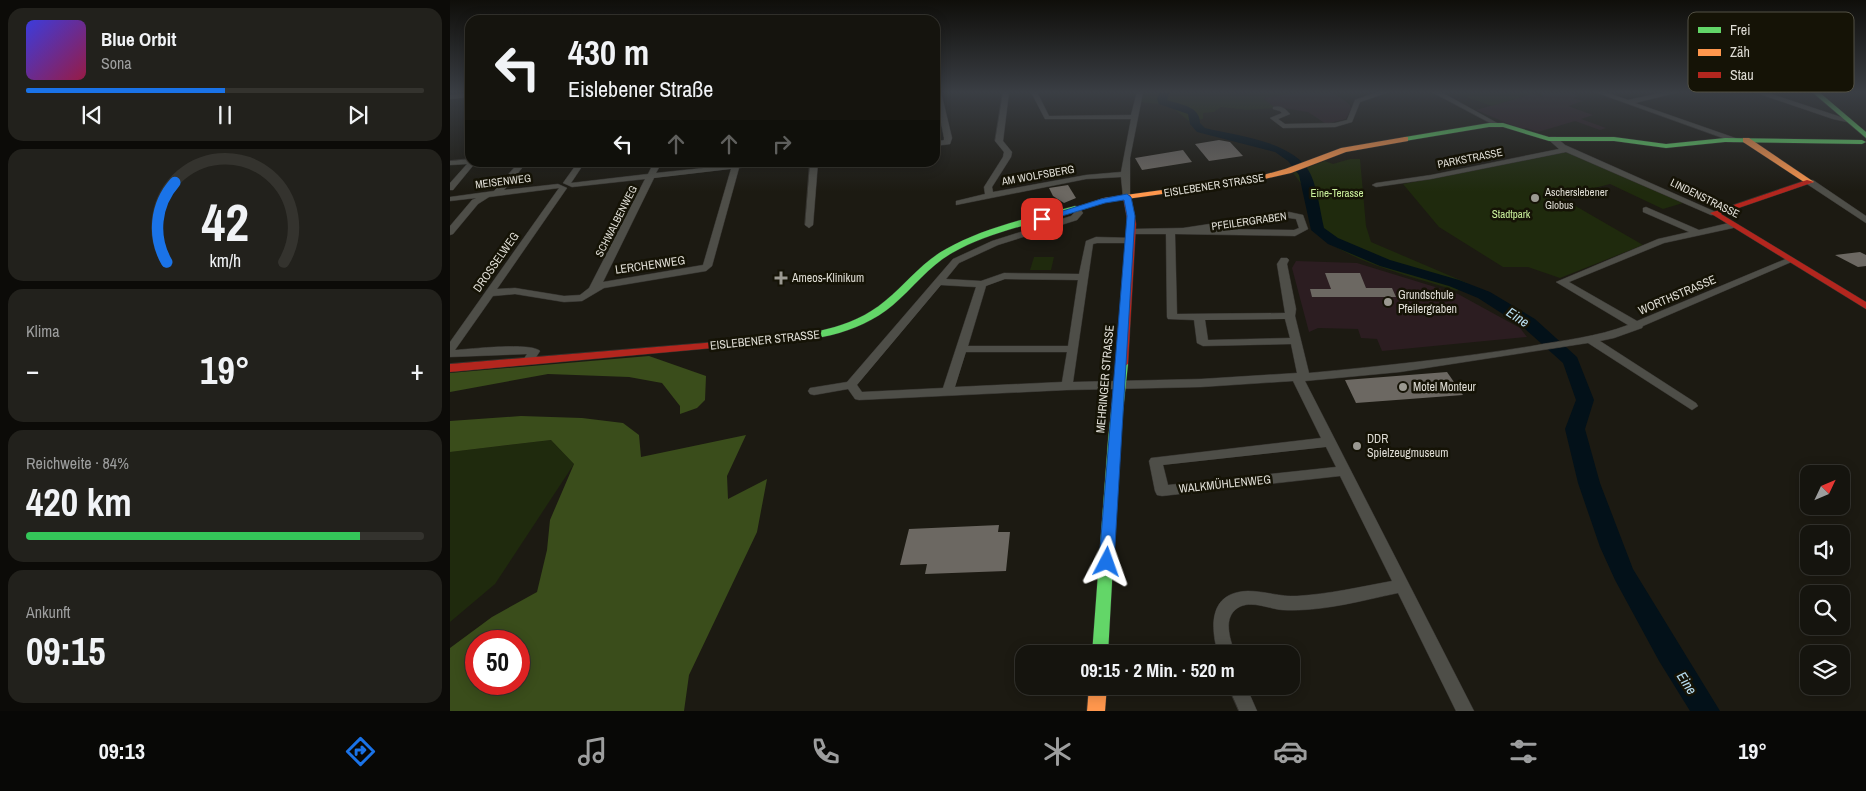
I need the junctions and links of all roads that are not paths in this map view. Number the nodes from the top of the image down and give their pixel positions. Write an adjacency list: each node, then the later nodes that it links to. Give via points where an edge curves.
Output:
1 (945, 125): 13 (street, via 947,142)
2 (1001, 125): 32 (street, via 999,141 1008,152 988,187)
3 (1132, 125): 24 (street)
4 (1282, 125): 5 (street)
5 (1326, 125)
6 (1489, 125): 33 (main road, EISLEBENER STRASSE, via 1349,150 1296,168 1224,185)
7 (1500, 125): 10 (main road)
8 (1698, 125): 11 (street)
9 (1852, 125): 12 (main road)
10 (1553, 139): 11 (main road, via 1614,139 1666,146); 14 (street, LINDENSTRASSE)
11 (1742, 140): 12 (main road); 27 (main road)
12 (1865, 140)
13 (940, 143)
14 (1568, 150): 28 (street, PARKSTRASSE, via 1431,177); 38 (street, LINDENSTRASSE)
15 (465, 162): 16 (street)
16 (450, 163)
17 (467, 167): 26 (street)
18 (519, 167): 31 (street)
19 (578, 167): 29 (street, DROSSELWEG)
20 (656, 167): 25 (street, SCHWALBENWEG)
21 (721, 167): 25 (street, MEISENWEG)
22 (736, 167): 52 (street, LERCHENWEG, via 707,266 696,271 612,282)
23 (814, 167): 40 (street)
24 (1123, 174): 32 (street, AM WOLFSBERG, via 1106,174); 33 (street)
25 (651, 176): 29 (street, MEISENWEG); 52 (street, SCHWALBENWEG)
26 (453, 181): 30 (street)
27 (1810, 182): 38 (main road); 39 (street)
28 (1376, 184)
29 (565, 186): 31 (street, MEISENWEG); 53 (street, DROSSELWEG)
30 (450, 188)
31 (494, 194): 34 (street, MEISENWEG); 43 (street, via 478,199)
32 (989, 195): 35 (street, AM WOLFSBERG)
33 (1127, 197): 36 (main road, EISLEBENER STRASSE); 46 (main road, MEHRINGER STRASSE, via 1131,216)
34 (450, 199)
35 (959, 203)
36 (1076, 209): 50 (street, EISLEBENER STRASSE, via 1079,212 1074,218 964,256); 64 (main road, EISLEBENER STRASSE, via 950,250 922,268 881,309 860,322 835,331 792,339)
37 (1646, 210): 45 (street)
38 (1714, 213): 41 (main road, LINDENSTRASSE)
39 (1866, 220)
40 (809, 225)
41 (1733, 225): 45 (street); 48 (main road, LINDENSTRASSE)
42 (1183, 231): 42 (street, PFEILERGRABEN, via 1295,233 1304,229 1300,217 1289,214); 44 (street, PFEILERGRABEN)
43 (450, 232)
44 (1170, 232): 46 (street, PFEILERGRABEN); 55 (street, via 1172,317)
45 (1699, 233): 57 (street, via 1661,241 1562,282)
46 (1130, 236): 49 (street, via 1089,243); 69 (main road, MEHRINGER STRASSE)
47 (1284, 260): 56 (street)
48 (1791, 260): 54 (main road, LINDENSTRASSE); 57 (street, WORTHSTRASSE)
49 (1082, 277): 51 (street, via 1004,276); 61 (street)
50 (937, 282): 51 (street); 67 (street, EISLEBENER STRASSE)
51 (982, 284): 60 (street)
52 (594, 289): 53 (street, LERCHENWEG, via 582,298 574,299 515,291)
53 (491, 293): 62 (street, DROSSELWEG)
54 (1866, 306)
55 (1199, 316): 56 (street); 58 (street, via 1202,343)
56 (1290, 316): 58 (street)
57 (1638, 326): 59 (street, WORTHSTRASSE)
58 (1296, 341): 66 (street)
59 (1592, 341): 66 (street, WORTHSTRASSE, via 1400,368); 72 (street)
60 (961, 349): 61 (street); 71 (street)
61 (1074, 349): 68 (street)
62 (450, 350)
63 (450, 354): 64 (street, via 515,350)
64 (532, 356): 65 (main road, EISLEBENER STRASSE)
65 (450, 368)
66 (1301, 377): 69 (street); 73 (street)
67 (852, 385): 70 (street); 71 (street, via 859,396)
68 (1067, 386): 69 (street); 71 (street)
69 (1120, 386): 76 (main road, MEHRINGER STRASSE)
70 (814, 392)
71 (948, 392)
72 (1692, 406)
73 (1330, 442): 74 (street); 74 (street, WALKMÜHLENWEG, via 1156,461 1162,491)
74 (1345, 472): 75 (street)
75 (1402, 586): 77 (street, via 1300,602 1242,598 1229,605 1221,616 1220,631); 82 (street)
76 (1101, 645)
77 (1224, 645)
78 (1097, 695): 80 (main road)
79 (1241, 695): 81 (street)
80 (1096, 711)
81 (1248, 711)
82 (1465, 711)

